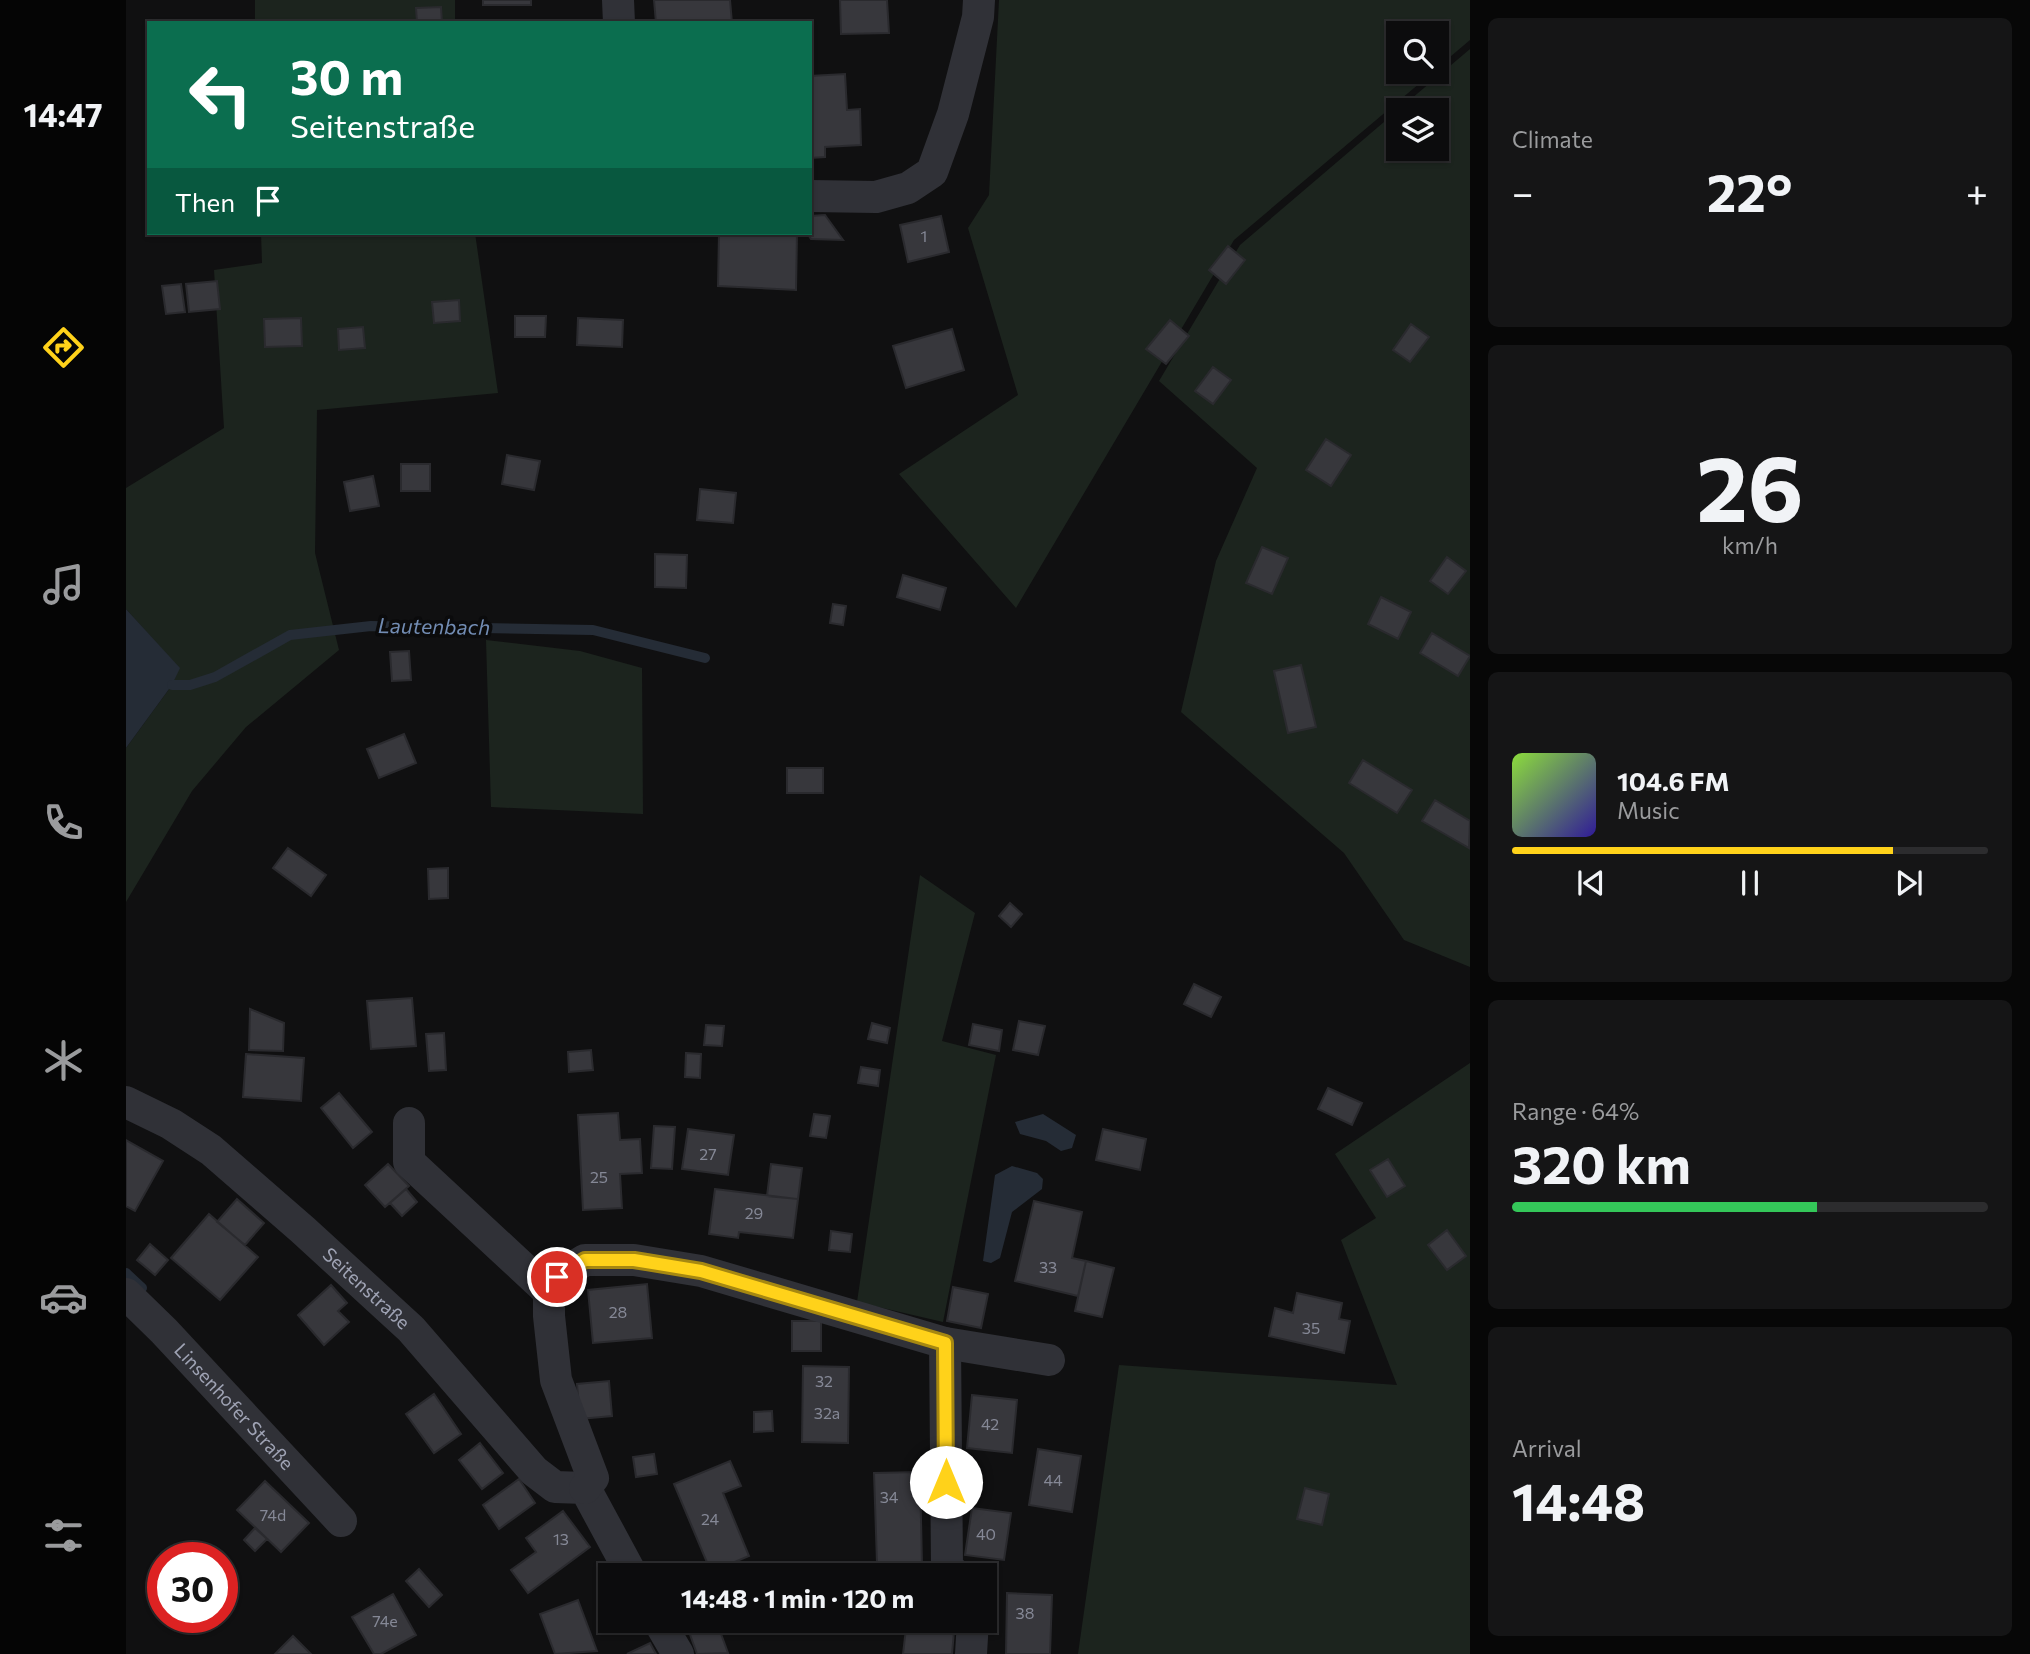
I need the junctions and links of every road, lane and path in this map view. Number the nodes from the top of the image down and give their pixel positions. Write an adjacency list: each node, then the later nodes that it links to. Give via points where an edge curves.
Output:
1 (618, 0): 3 (street)
2 (979, 0): 4 (street, via 953,114 932,172 908,188 876,197)
3 (619, 21)
4 (812, 196)
5 (126, 1102): 11 (street, Seitenstraße, via 211,1150 303,1230 411,1329 534,1471 555,1488)
6 (409, 1123): 7 (street, via 409,1162)
7 (549, 1292): 9 (street, via 557,1277 585,1260 634,1260 701,1271); 11 (street, via 556,1380 593,1478)
8 (126, 1294): 12 (street, Linsenhofer Straße)
9 (945, 1343): 10 (street); 14 (street)
10 (1049, 1360)
11 (585, 1488): 13 (street)
12 (341, 1521)
13 (626, 1563)
14 (947, 1563)
15 (665, 1633): 17 (street)
16 (972, 1633): 18 (street)
17 (678, 1654)
18 (971, 1654)

